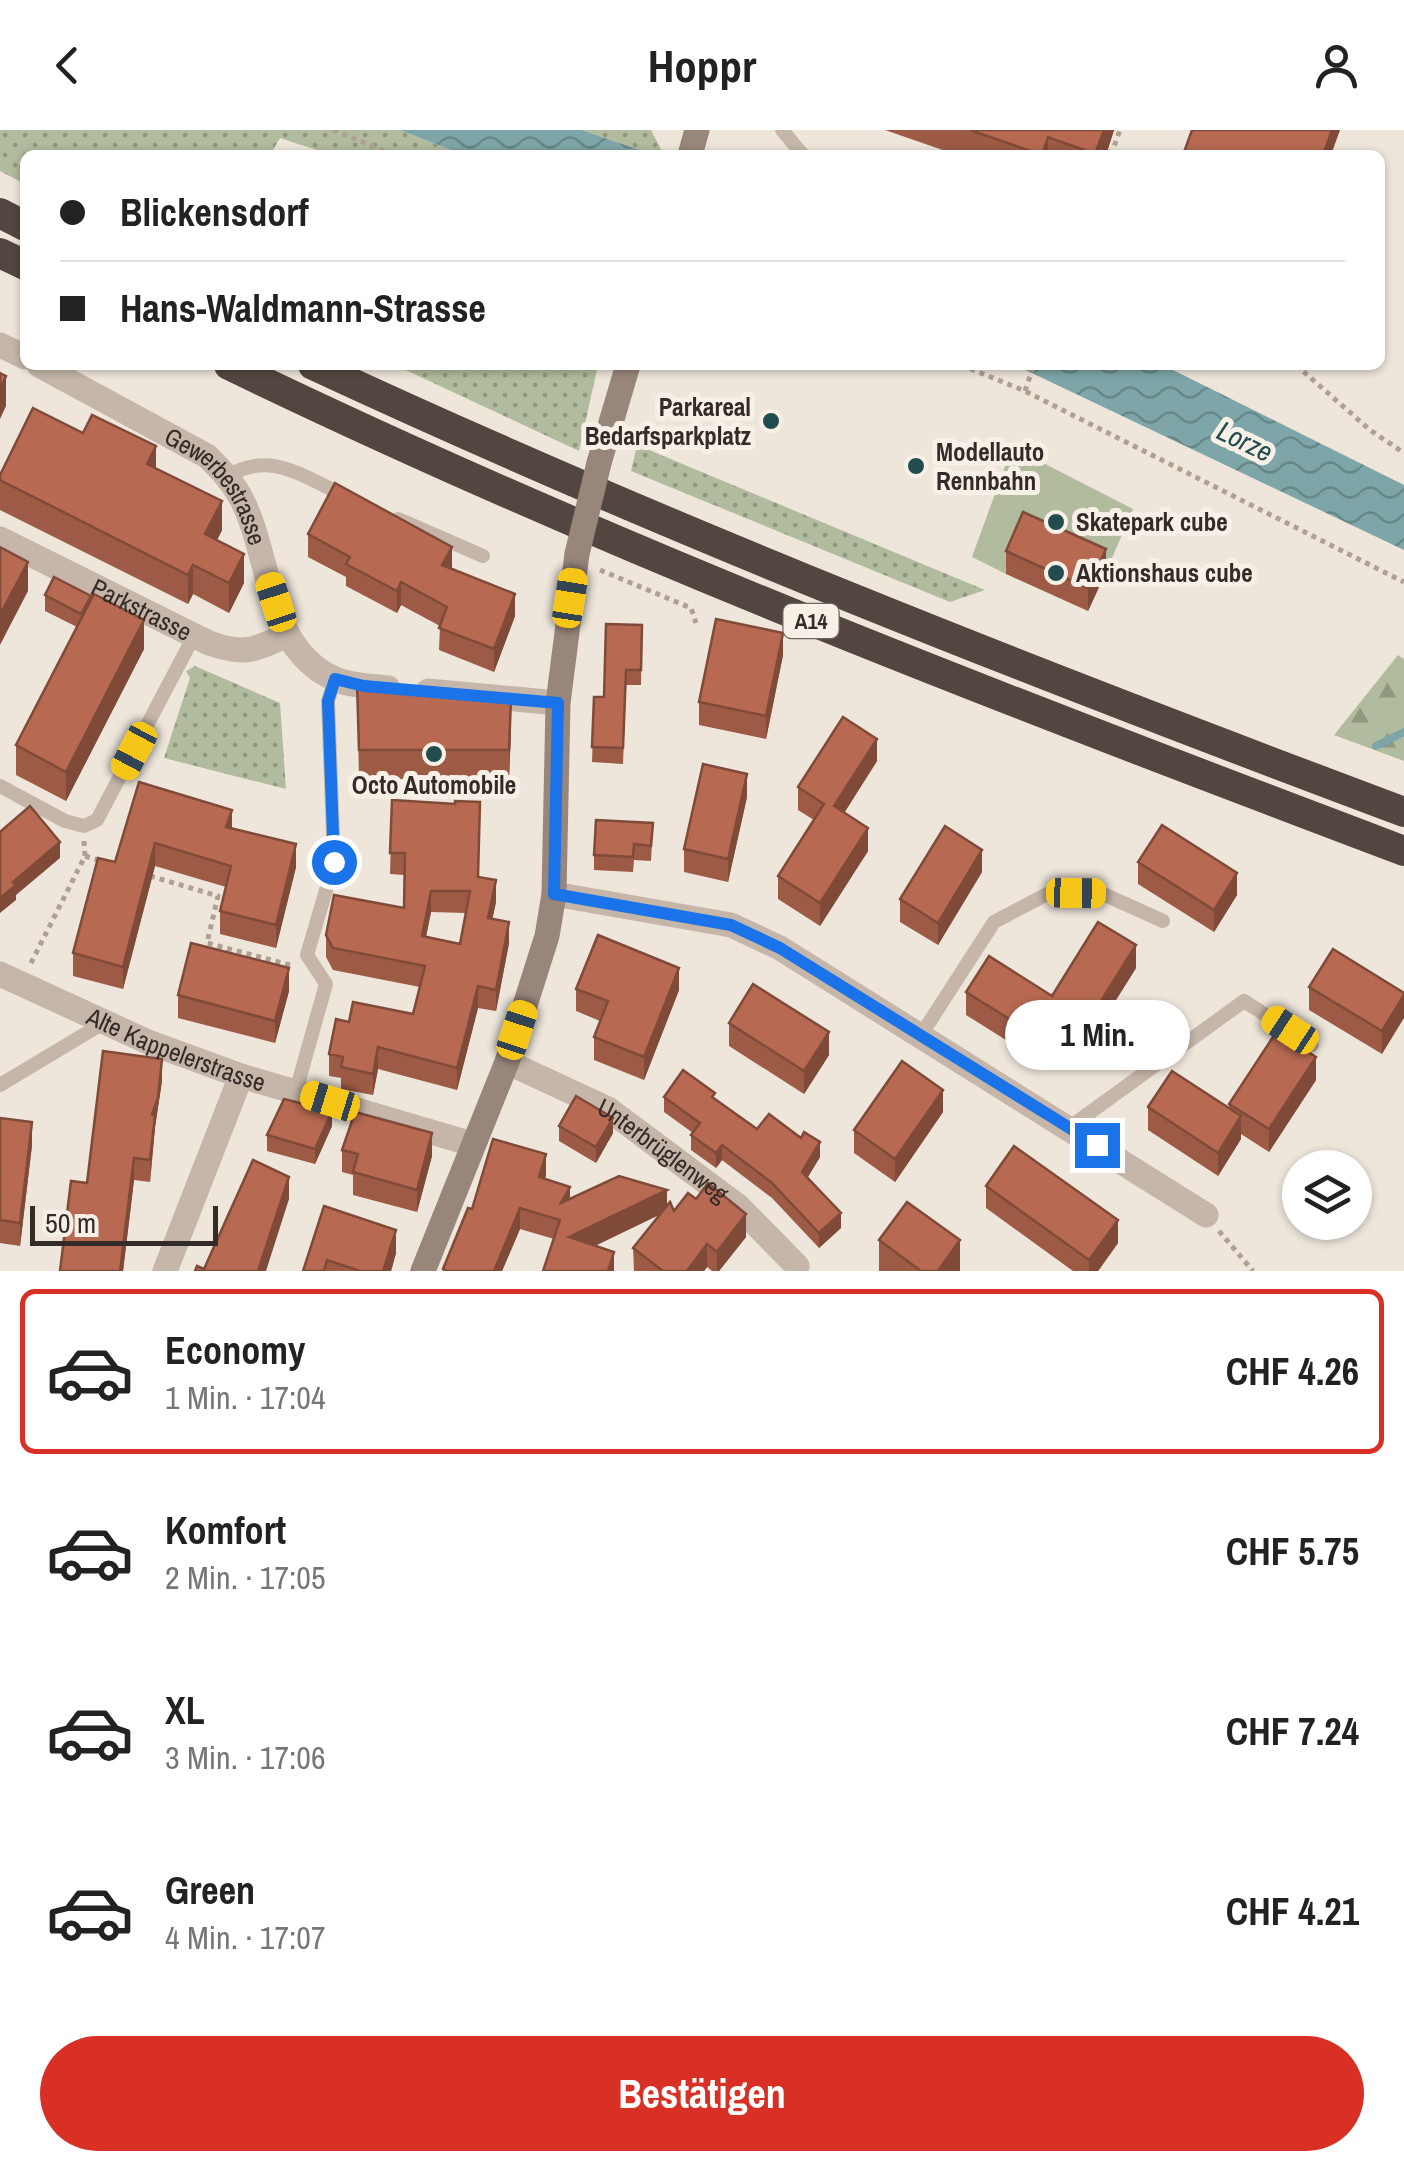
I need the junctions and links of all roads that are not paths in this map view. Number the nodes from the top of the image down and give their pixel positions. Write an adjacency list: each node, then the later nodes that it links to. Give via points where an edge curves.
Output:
1 (782, 130): 2 (lane)
2 (799, 150)
3 (48, 370): 7 (street, Gewerbestrasse, via 206,456)
4 (241, 370): 18 (highway, A14, via 807,620)
5 (324, 370): 17 (highway, A14, via 861,603)
6 (627, 370): 15 (street, bridge, via 599,463)
7 (227, 476): 8 (lane, via 269,462); 12 (street, Gewerbestrasse, via 242,501)
8 (358, 502)
9 (376, 509): 11 (lane)
10 (0, 538): 13 (street, Parkstrasse)
11 (483, 556)
12 (286, 635): 13 (street, Parkstrasse, via 235,652); 14 (street, Gewerbestrasse, via 306,660)
13 (194, 636): 16 (lane, via 97,820 84,826 66,820)
14 (335, 679): 15 (street, Gewerbestrasse); 28 (lane, via 328,701 334,862 307,955 326,984)
15 (558, 703): 19 (street)
16 (0, 786)
17 (1404, 812)
18 (1404, 851)
19 (554, 894): 23 (street, via 731,925); 25 (street)
20 (1163, 921): 23 (lane, via 1100,893 1051,892 994,922)
21 (10, 979): 22 (street, Alte Kappelerstrasse)
22 (105, 1022): 26 (street, Alte Kappelerstrasse); 27 (lane)
23 (921, 1035): 29 (street)
24 (1312, 1045): 29 (lane, via 1244,1000)
25 (507, 1062): 30 (street); 32 (street, Unterbrüglenweg, via 608,1109 738,1206)
26 (241, 1076): 28 (street, Alte Kappelerstrasse); 33 (street)
27 (0, 1085)
28 (296, 1091): 30 (street, Alte Kappelerstrasse)
29 (1070, 1127): 31 (street)
30 (472, 1144): 34 (street)
31 (1206, 1215)
32 (797, 1269)
33 (166, 1271)
34 (423, 1271)

